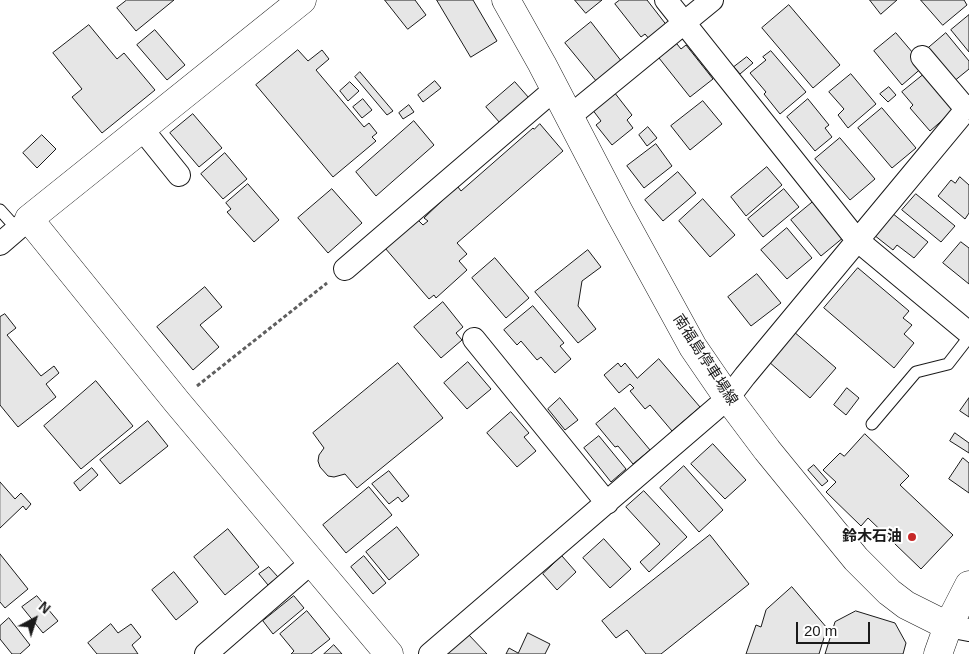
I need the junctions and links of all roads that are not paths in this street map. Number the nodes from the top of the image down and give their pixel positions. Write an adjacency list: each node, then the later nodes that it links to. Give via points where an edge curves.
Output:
1 (302, 0): 10 (street)
2 (506, 0): 7 (street, 南福島停車場線)
3 (666, 0): 5 (street)
4 (712, 0): 5 (street)
5 (684, 22): 9 (street); 14 (street)
6 (922, 57): 8 (street)
7 (555, 89): 9 (street, 南福島停車場線); 16 (street)
8 (968, 108): 14 (street)
9 (569, 116): 20 (street, 南福島停車場線, via 693,347)
10 (142, 129): 11 (street); 13 (street)
11 (179, 175)
12 (0, 210): 13 (lane)
13 (23, 224): 15 (street); 23 (street)
14 (857, 240): 17 (street); 20 (street)
15 (0, 244)
16 (345, 269)
17 (969, 333)
18 (969, 337): 21 (lane, via 948,364 916,372)
19 (474, 338): 22 (street)
20 (728, 398): 22 (street); 25 (street, 南福島停車場線, via 856,560 906,605)
21 (872, 424)
22 (607, 503): 28 (street)
23 (312, 562): 26 (street); 27 (street)
24 (969, 585): 25 (street)
25 (959, 628): 29 (street)
26 (206, 654)
27 (389, 654)
28 (430, 654)
29 (938, 654)

